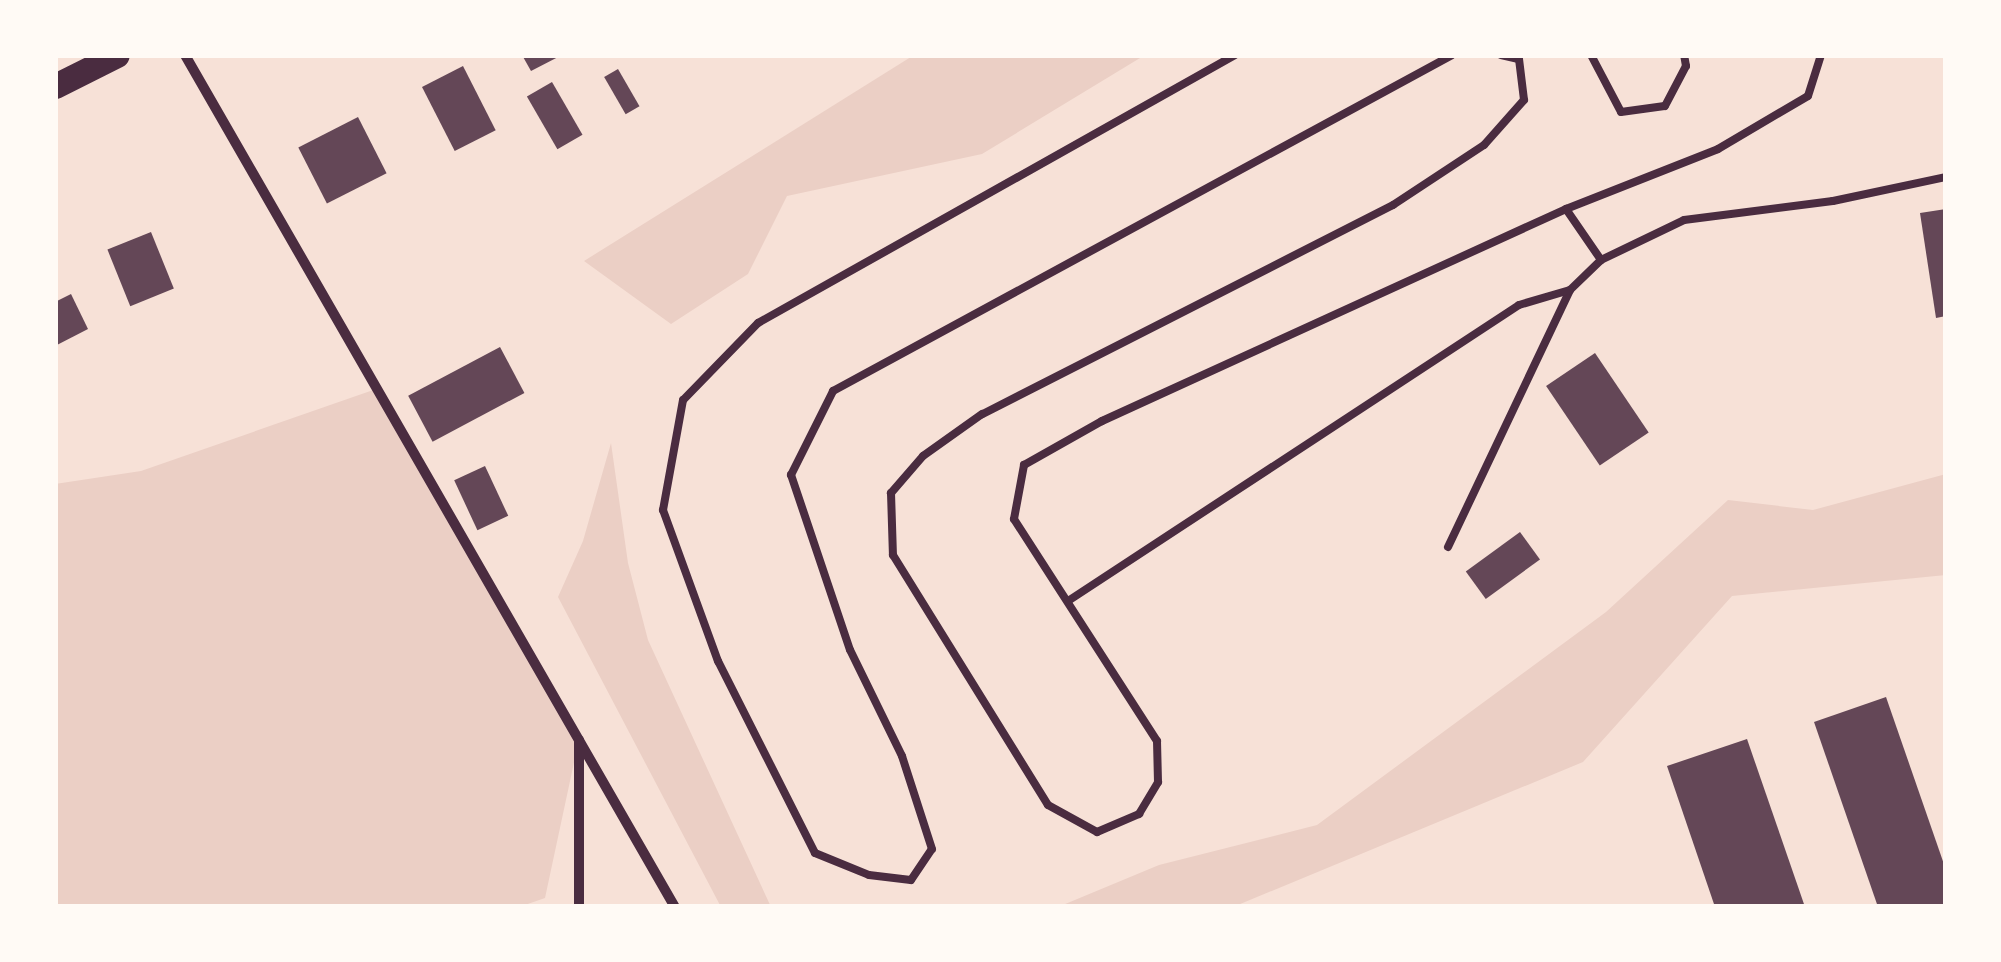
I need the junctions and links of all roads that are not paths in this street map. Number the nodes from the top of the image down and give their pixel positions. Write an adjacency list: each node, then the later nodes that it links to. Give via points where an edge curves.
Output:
1 (117, 55): 9 (main road)
2 (185, 55): 16 (street)
3 (1235, 55): 4 (lane, via 758,322 683,400 663,510 718,661 815,853 869,875 911,880 932,849 902,756 850,650 791,475 833,391)
4 (1452, 55)
5 (1501, 55): 15 (lane, via 1519,59 1524,100 1484,145 1393,205 982,414 923,456 891,493 893,556 1048,805 1097,832 1139,814 1158,782 1157,740)
6 (1591, 55): 7 (lane, via 1621,112 1664,106 1686,66)
7 (1684, 55)
8 (1820, 55): 11 (lane, via 1808,96 1718,148)
9 (55, 86)
10 (1946, 177): 12 (lane, via 1833,201 1684,220)
11 (1566, 209): 12 (lane); 15 (lane, via 1102,421 1024,465 1014,519)
12 (1601, 260): 13 (lane)
13 (1570, 290): 14 (lane); 15 (lane, via 1519,304)
14 (1448, 547)
15 (1068, 600)
16 (579, 739): 17 (street); 18 (street)
17 (579, 907)
18 (675, 907)

